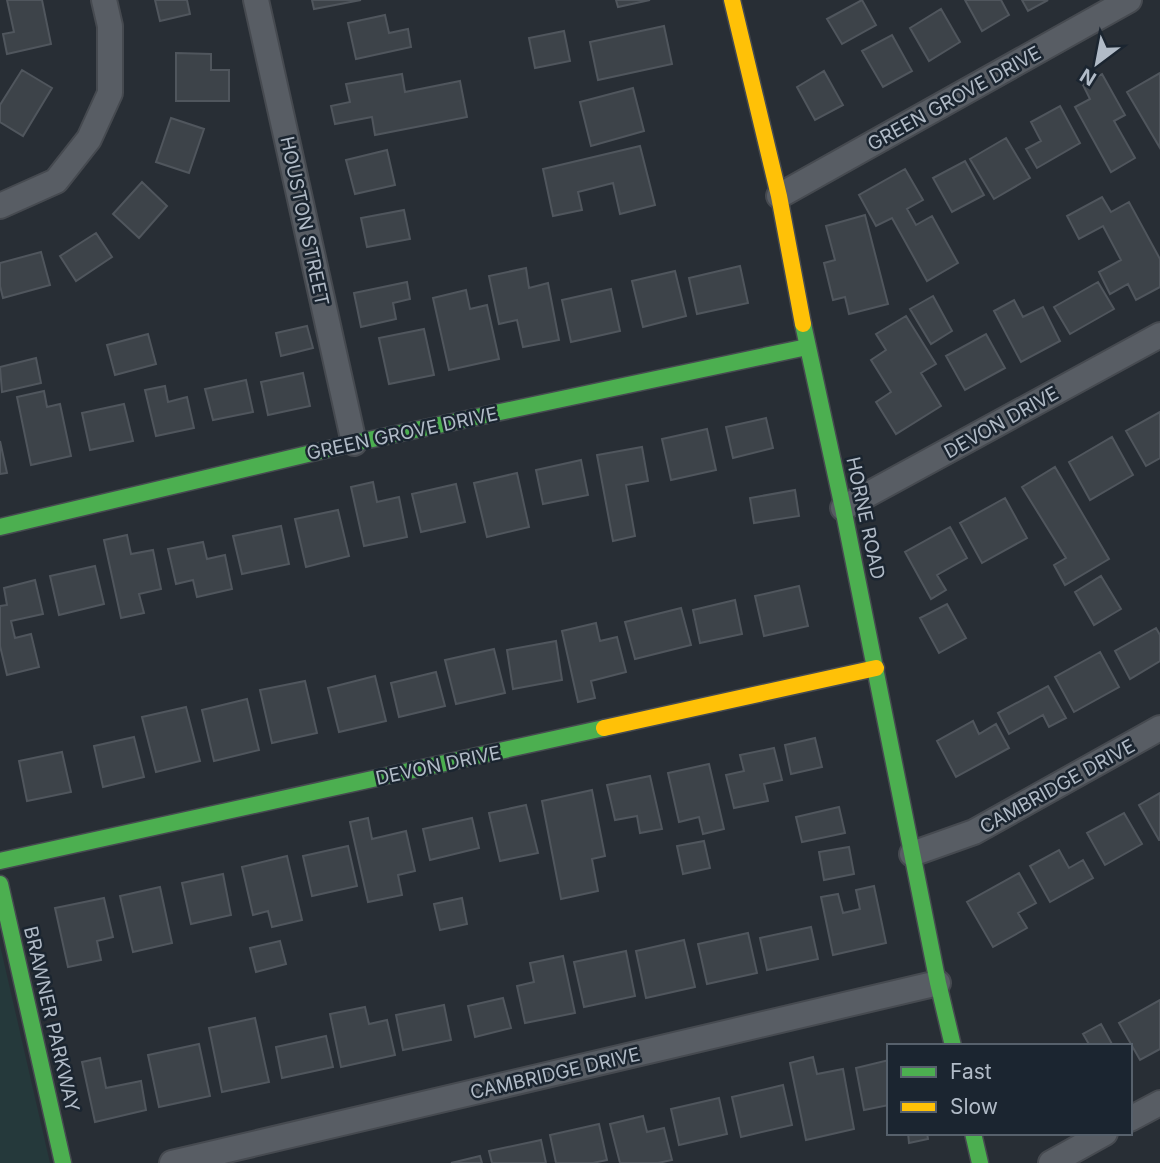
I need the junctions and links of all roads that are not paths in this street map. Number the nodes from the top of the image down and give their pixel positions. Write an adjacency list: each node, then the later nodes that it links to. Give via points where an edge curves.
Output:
1 (104, 0): 6 (street, via 110,26 110,93 89,139 56,181)
2 (256, 0): 9 (street, HOUSTON STREET)
3 (732, 0): 5 (street, HORNE ROAD)
4 (1129, 0): 5 (street, GREEN GROVE DRIVE)
5 (779, 196): 8 (street, HORNE ROAD)
6 (0, 206)
7 (1160, 335): 10 (street, DEVON DRIVE)
8 (807, 347): 9 (street, GREEN GROVE DRIVE); 10 (street, HORNE ROAD)
9 (354, 443): 11 (street, GREEN GROVE DRIVE)
10 (843, 508): 12 (street, HORNE ROAD)
11 (0, 527)
12 (876, 668): 14 (street, HORNE ROAD); 15 (street, DEVON DRIVE)
13 (1160, 728): 14 (street, CAMBRIDGE DRIVE, via 974,832)
14 (912, 854): 17 (street, HORNE ROAD)
15 (0, 861)
16 (0, 884): 23 (street, BRAWNER PARKWAY)
17 (938, 983): 18 (street, HORNE ROAD); 24 (street, CAMBRIDGE DRIVE)
18 (953, 1044)
19 (1160, 1103): 20 (street)
20 (1132, 1118)
21 (973, 1135): 25 (street)
22 (1101, 1135): 26 (street)
23 (64, 1163)
24 (173, 1163)
25 (980, 1163)
26 (1051, 1163)

